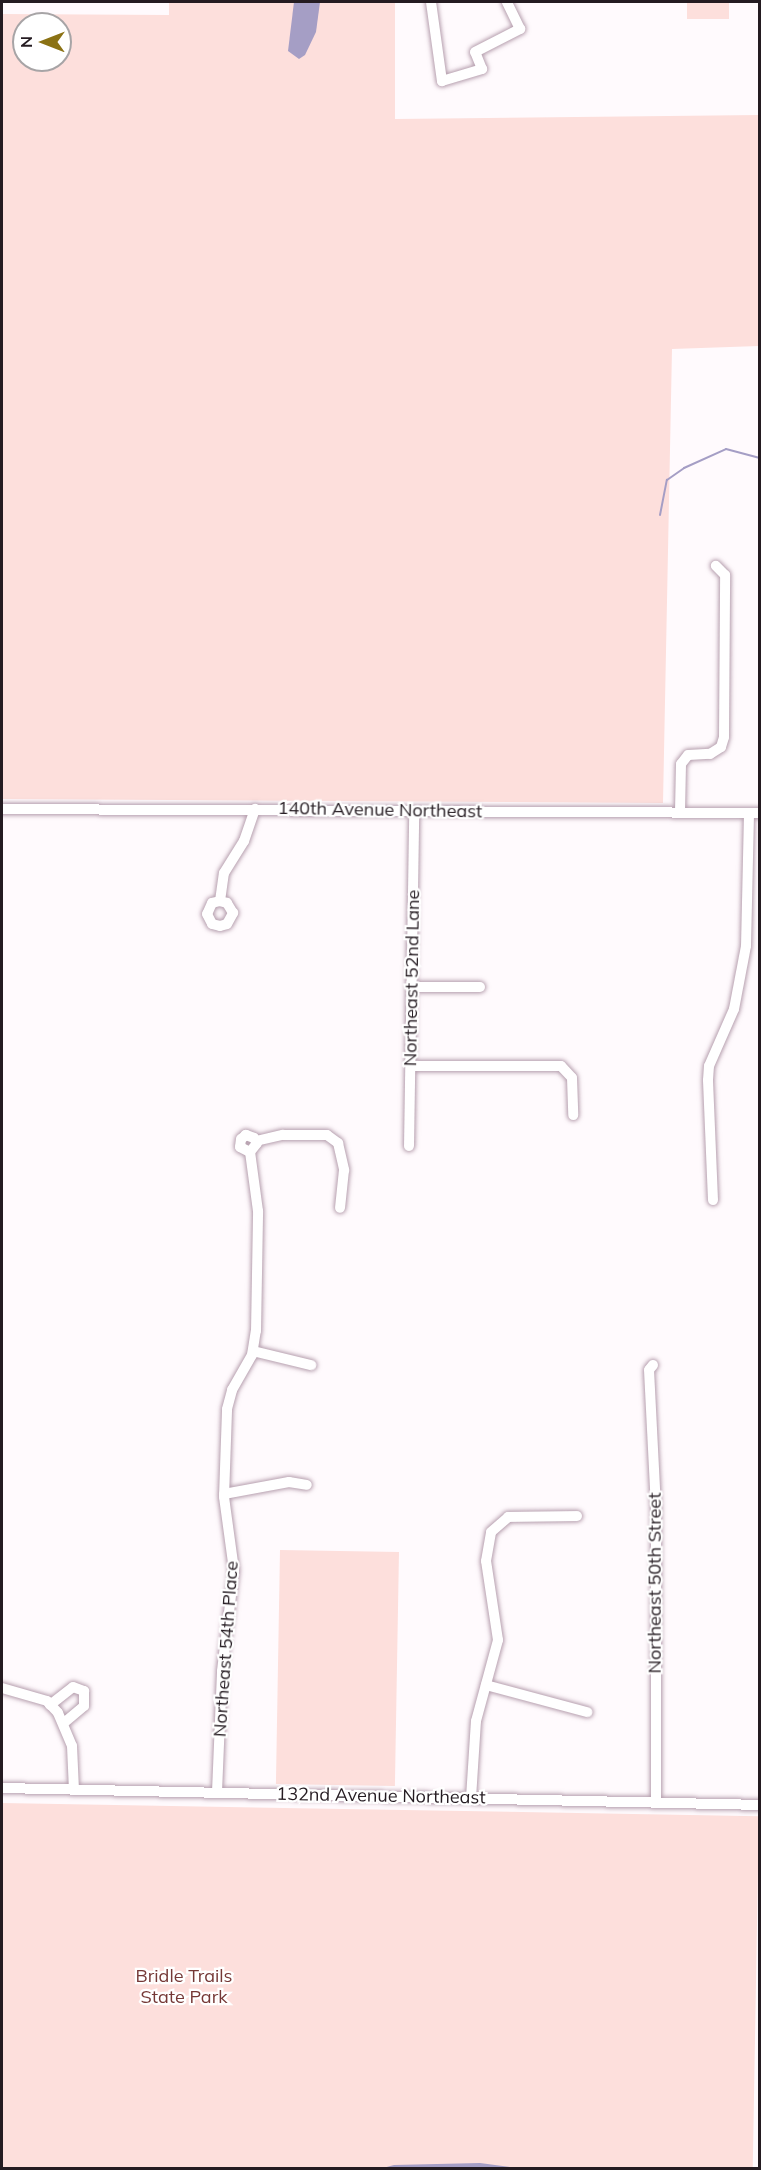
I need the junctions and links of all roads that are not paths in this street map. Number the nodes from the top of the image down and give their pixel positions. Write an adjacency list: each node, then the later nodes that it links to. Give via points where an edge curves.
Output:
1 (431, 2): 2 (street, via 442,81 482,69 475,52 520,29)
2 (507, 2)
3 (716, 566): 7 (street, via 725,575 724,737 721,747 710,754 688,755 681,764)
4 (255, 808): 5 (street, 140th Avenue Northeast); 6 (street, 140th Avenue Northeast); 9 (street, via 244,841 224,873)
5 (2, 809)
6 (414, 811): 7 (street, 140th Avenue Northeast); 10 (street, Northeast 52nd Lane)
7 (680, 812): 8 (street, 140th Avenue Northeast)
8 (754, 813): 15 (street, via 746,946 734,1009 708,1080)
9 (220, 901)
10 (413, 987): 11 (street); 12 (street, Northeast 52nd Lane)
11 (480, 987)
12 (411, 1066): 13 (street, via 561,1066 572,1077); 14 (street, Northeast 52nd Lane)
13 (573, 1115)
14 (409, 1146)
15 (713, 1200)
16 (340, 1208): 17 (street, Northeast 54th Place, via 344,1170 338,1143 327,1135 283,1135 256,1141 250,1152 258,1211)
17 (253, 1351): 18 (street); 21 (street, Northeast 54th Place, via 232,1390 227,1409)
18 (311, 1365)
19 (653, 1365): 32 (street, Northeast 50th Street, via 649,1370 656,1509)
20 (307, 1485): 21 (street, via 290,1482)
21 (224, 1494): 30 (street, Northeast 54th Place, via 234,1563 219,1705)
22 (577, 1516): 23 (street, via 528,1515 498,1522 487,1545 498,1640)
23 (486, 1685): 26 (street); 31 (street, via 476,1721)
24 (2, 1688): 25 (street)
25 (50, 1705): 27 (street); 27 (street, via 73,1688 84,1691 84,1706)
26 (587, 1712)
27 (64, 1723): 29 (street, via 72,1746)
28 (2, 1788): 29 (street, 132nd Avenue Northeast)
29 (74, 1790): 30 (street, 132nd Avenue Northeast)
30 (217, 1792): 31 (street, 132nd Avenue Northeast)
31 (471, 1798): 32 (street, 132nd Avenue Northeast)
32 (656, 1802): 33 (street, 132nd Avenue Northeast)
33 (759, 1805)

